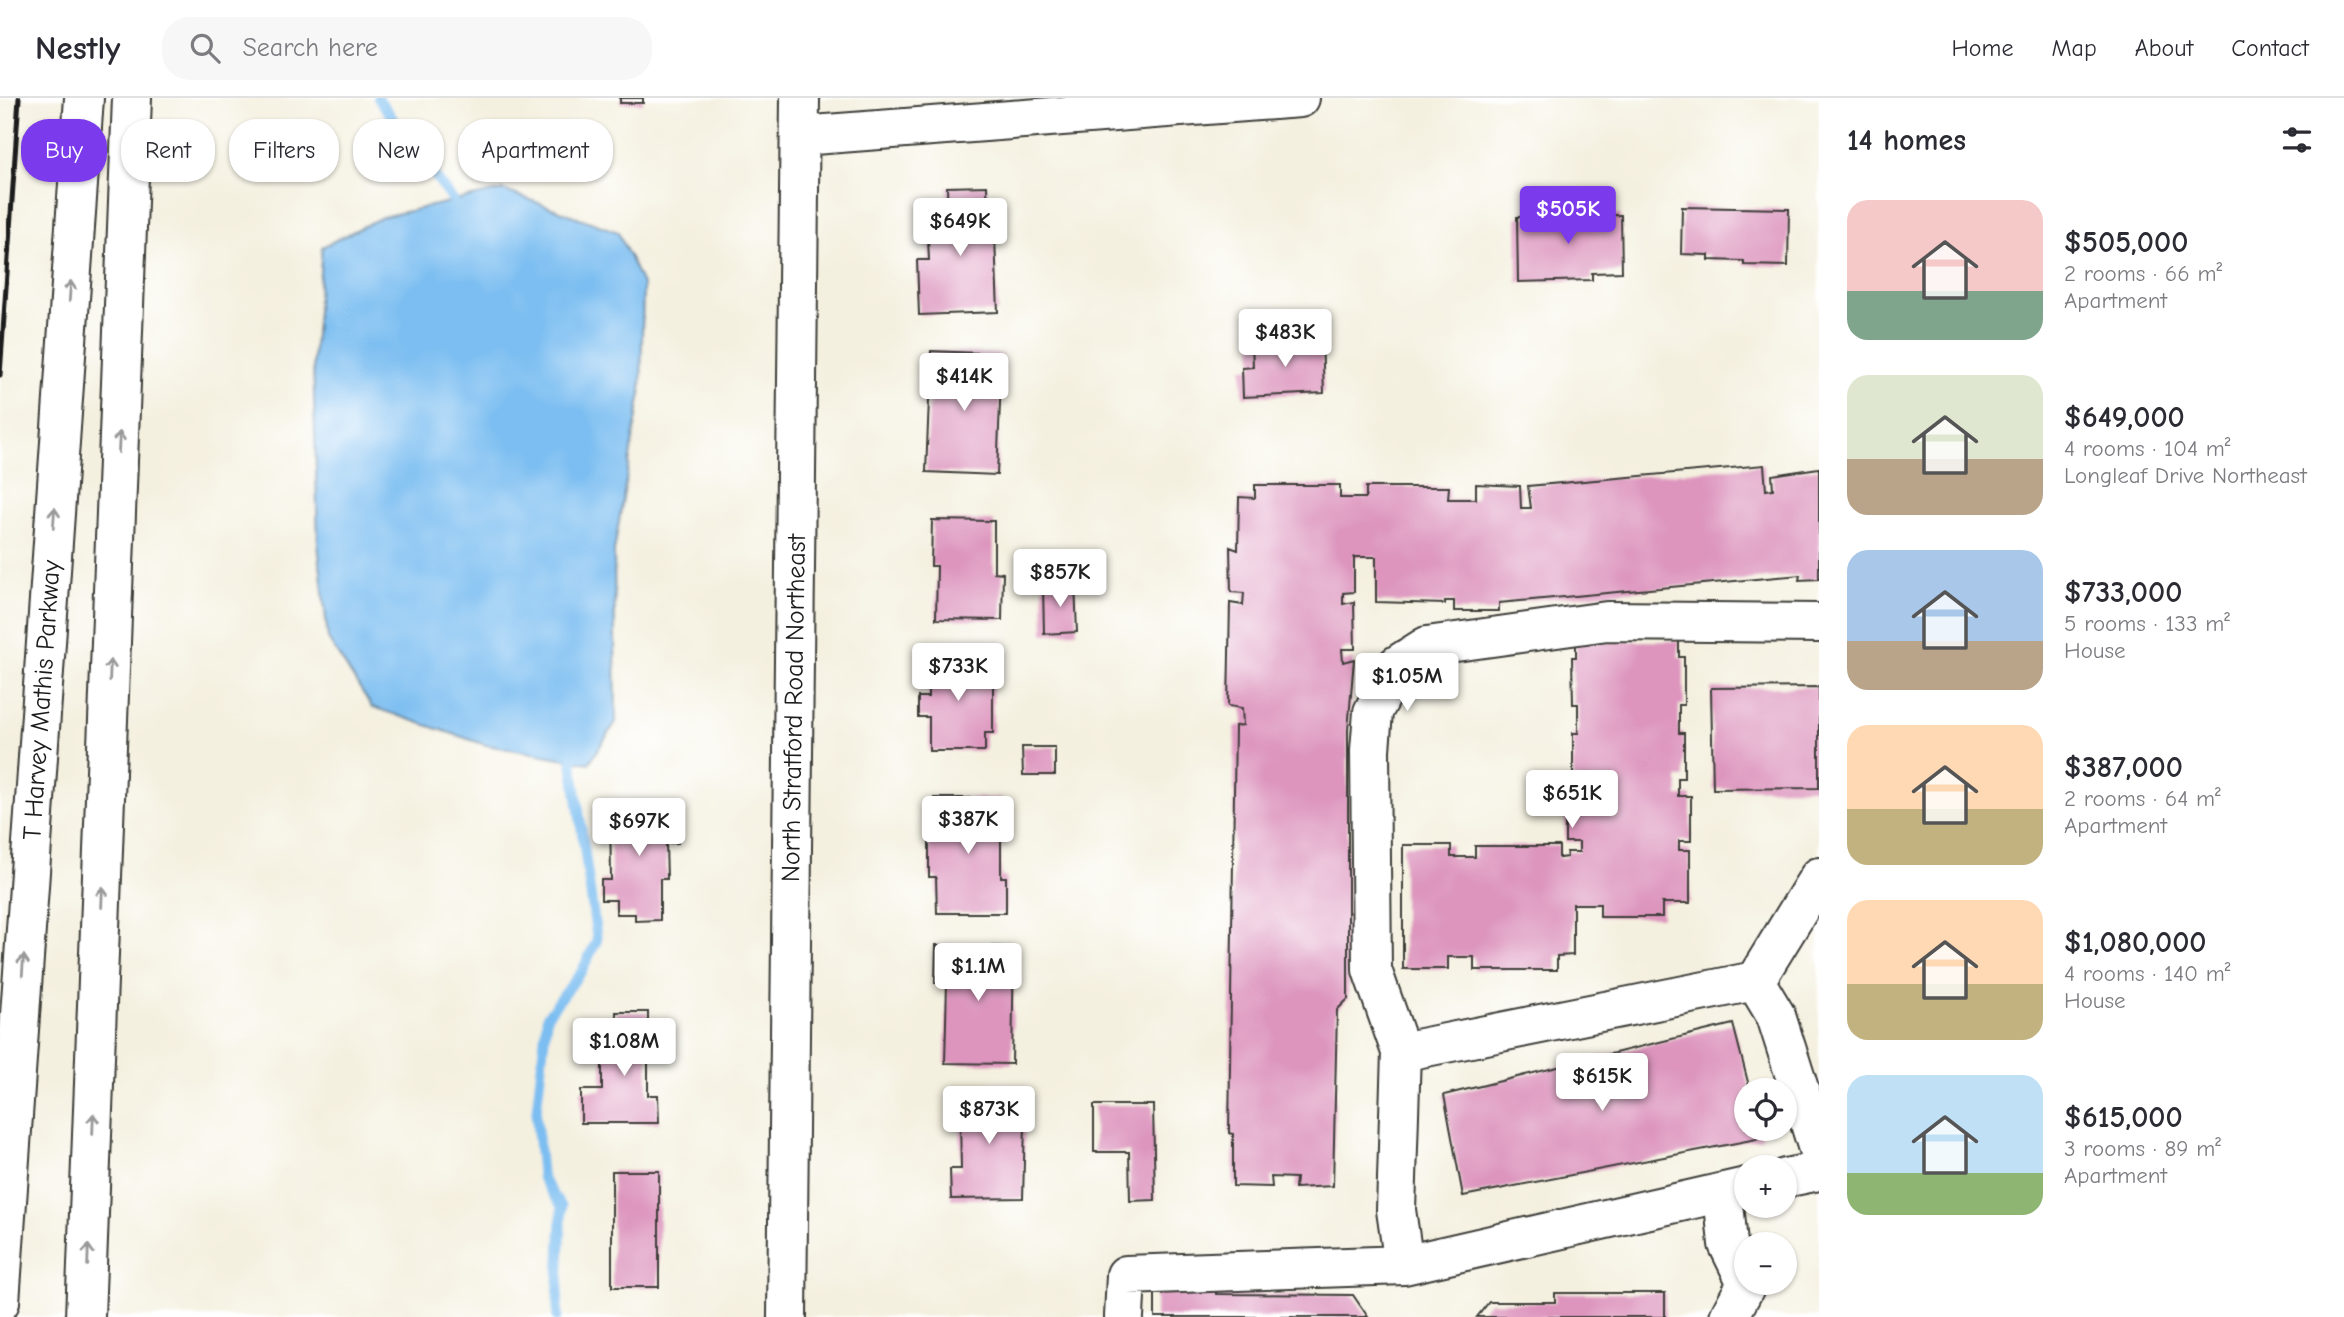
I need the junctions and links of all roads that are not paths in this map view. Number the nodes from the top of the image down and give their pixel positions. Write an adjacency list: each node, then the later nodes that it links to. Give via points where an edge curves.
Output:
1 (84, 98): 17 (main road, T Harvey Mathis Parkway, one-way to 1)
2 (132, 98): 18 (main road, one-way to 2)
3 (800, 98): 5 (main road, North Stratford Road Northeast)
4 (1300, 98): 5 (main road)
5 (800, 136): 19 (main road, North Stratford Road Northeast)
6 (1819, 624): 9 (main road, via 1607,621 1427,646 1397,665 1359,750 1360,969)
7 (1819, 877): 8 (main road)
8 (1755, 981): 9 (main road); 10 (main road, via 1776,1016)
9 (1401, 1052): 16 (main road, via 1396,1210)
10 (1819, 1152)
11 (1819, 1171): 12 (main road)
12 (1797, 1176)
13 (1734, 1190): 16 (main road)
14 (1734, 1198): 15 (main road, via 1728,1244)
15 (1734, 1256)
16 (1404, 1265): 20 (main road, via 1126,1275)
17 (0, 1302)
18 (85, 1317)
19 (787, 1317)
20 (1124, 1317)
21 (1729, 1317): 22 (main road, via 1747,1283)
22 (1762, 1317)

